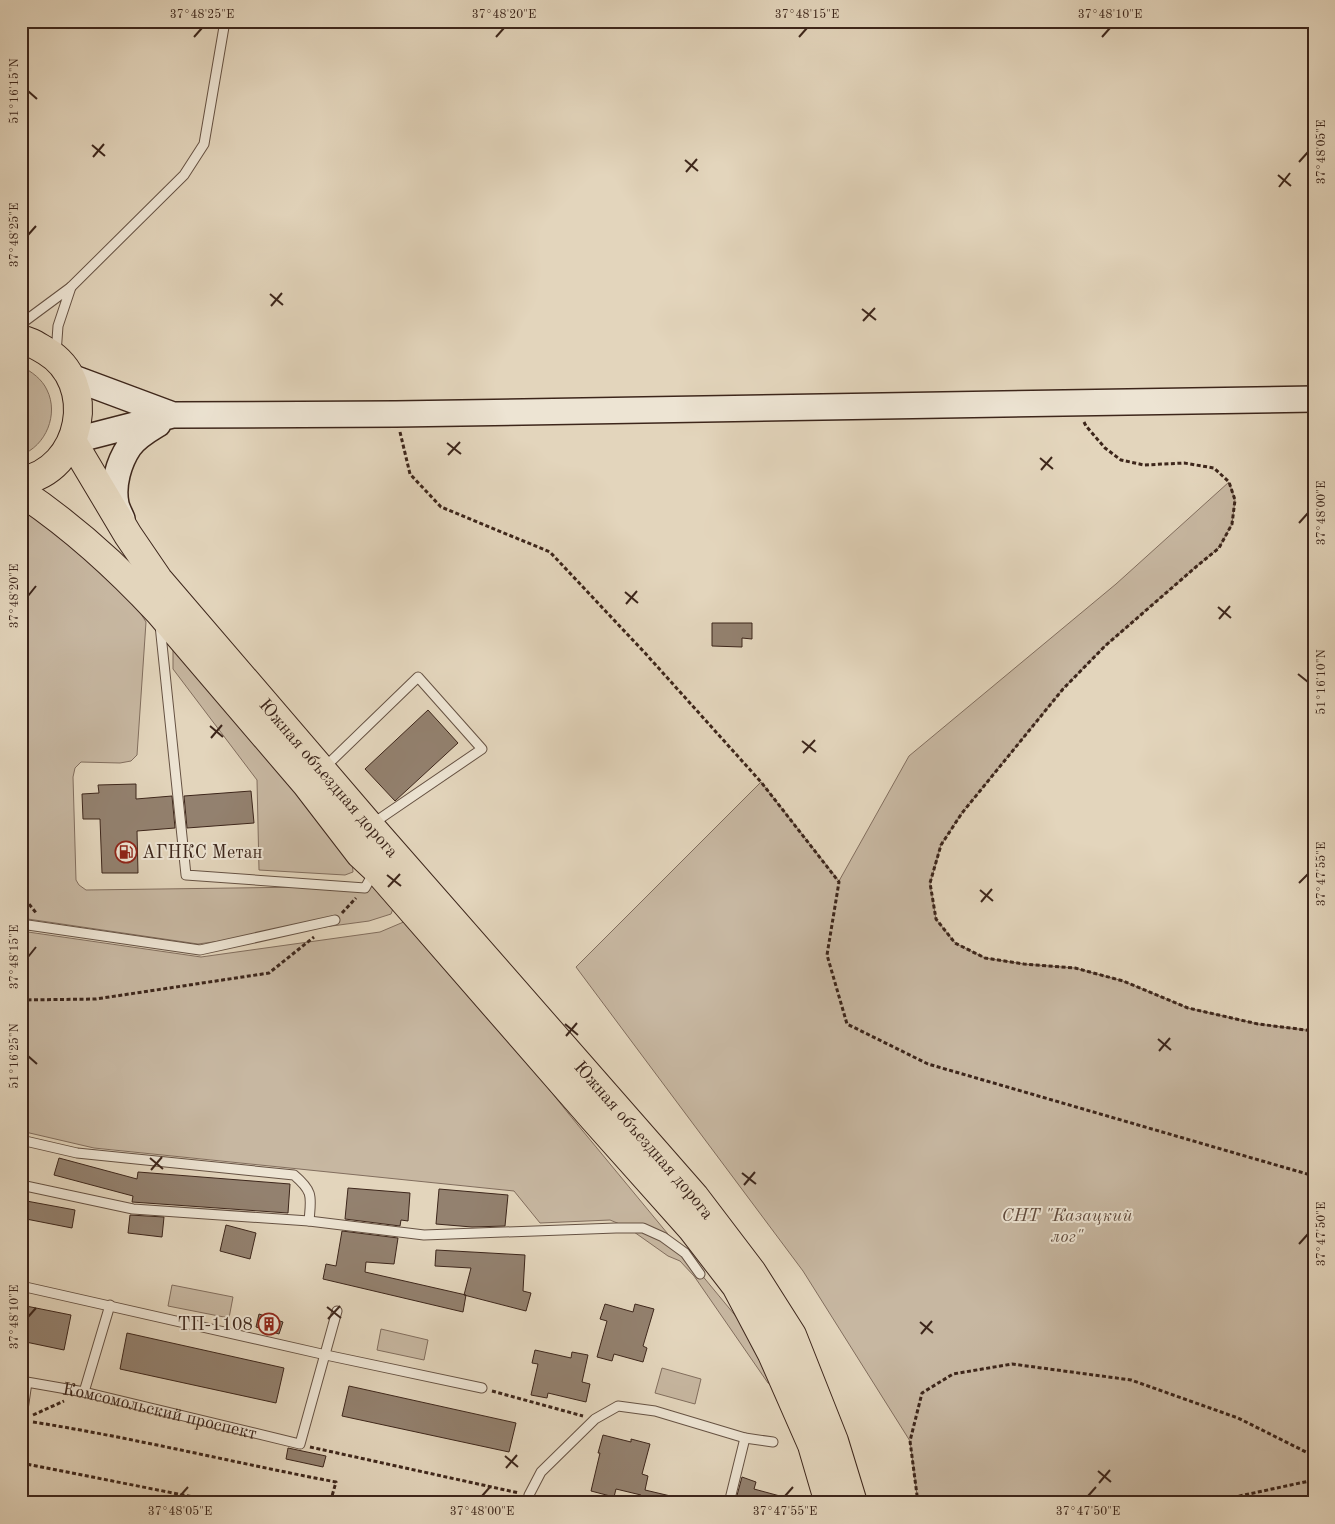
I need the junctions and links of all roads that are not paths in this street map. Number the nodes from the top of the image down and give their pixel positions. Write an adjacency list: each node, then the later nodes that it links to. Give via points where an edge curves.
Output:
1 (225, 21): 2 (lane, via 204,144 184,175)
2 (71, 287): 3 (lane); 5 (lane, via 58,326)
3 (21, 324)
4 (21, 340): 5 (main road, via 30,341)
5 (63, 367): 7 (street); 8 (main road, via 78,398 78,420)
6 (1314, 399): 7 (street)
7 (173, 415): 8 (street); 11 (street, via 130,445 120,465 116,504)
8 (72, 441): 9 (main road, via 61,458 46,471); 11 (main road, Южная объездная дорога)
9 (21, 481)
10 (21, 492): 12 (main road, Южная объездная дорога, via 81,538)
11 (128, 536): 13 (main road, Южная объездная дорога, via 158,579)
12 (159, 612): 15 (main road, Южная объездная дорога, via 307,785 360,854); 15 (lane, via 186,875)
13 (322, 770): 14 (main road, Южная объездная дорога); 14 (lane, via 418,677 482,749)
14 (370, 826): 15 (main road, Южная объездная дорога)
15 (381, 867): 34 (main road, Южная объездная дорога, via 593,1118 692,1229 736,1286 772,1354 808,1436); 35 (main road, Южная объездная дорога, via 695,1197 752,1272 792,1335 834,1440)
16 (335, 920): 17 (lane, via 200,950)
17 (21, 924)
18 (21, 1140): 20 (lane, via 77,1153 294,1175 306,1185 311,1196)
19 (21, 1185): 20 (lane, via 133,1209)
20 (309, 1221): 21 (lane, via 424,1236 643,1228 685,1253)
21 (700, 1274)
22 (21, 1286): 23 (lane)
23 (110, 1305): 25 (lane); 28 (lane)
24 (337, 1311): 25 (lane)
25 (326, 1355): 27 (lane); 28 (lane, Комсомольский проспект, via 300,1444)
26 (24, 1381): 28 (lane, Комсомольский проспект); 29 (lane)
27 (482, 1388)
28 (84, 1392)
29 (22, 1422)
30 (745, 1438): 31 (lane); 32 (lane, via 655,1410 618,1406 595,1419 541,1472); 33 (lane)
31 (773, 1442)
32 (528, 1499)
33 (728, 1503)
34 (829, 1503)
35 (853, 1503)

